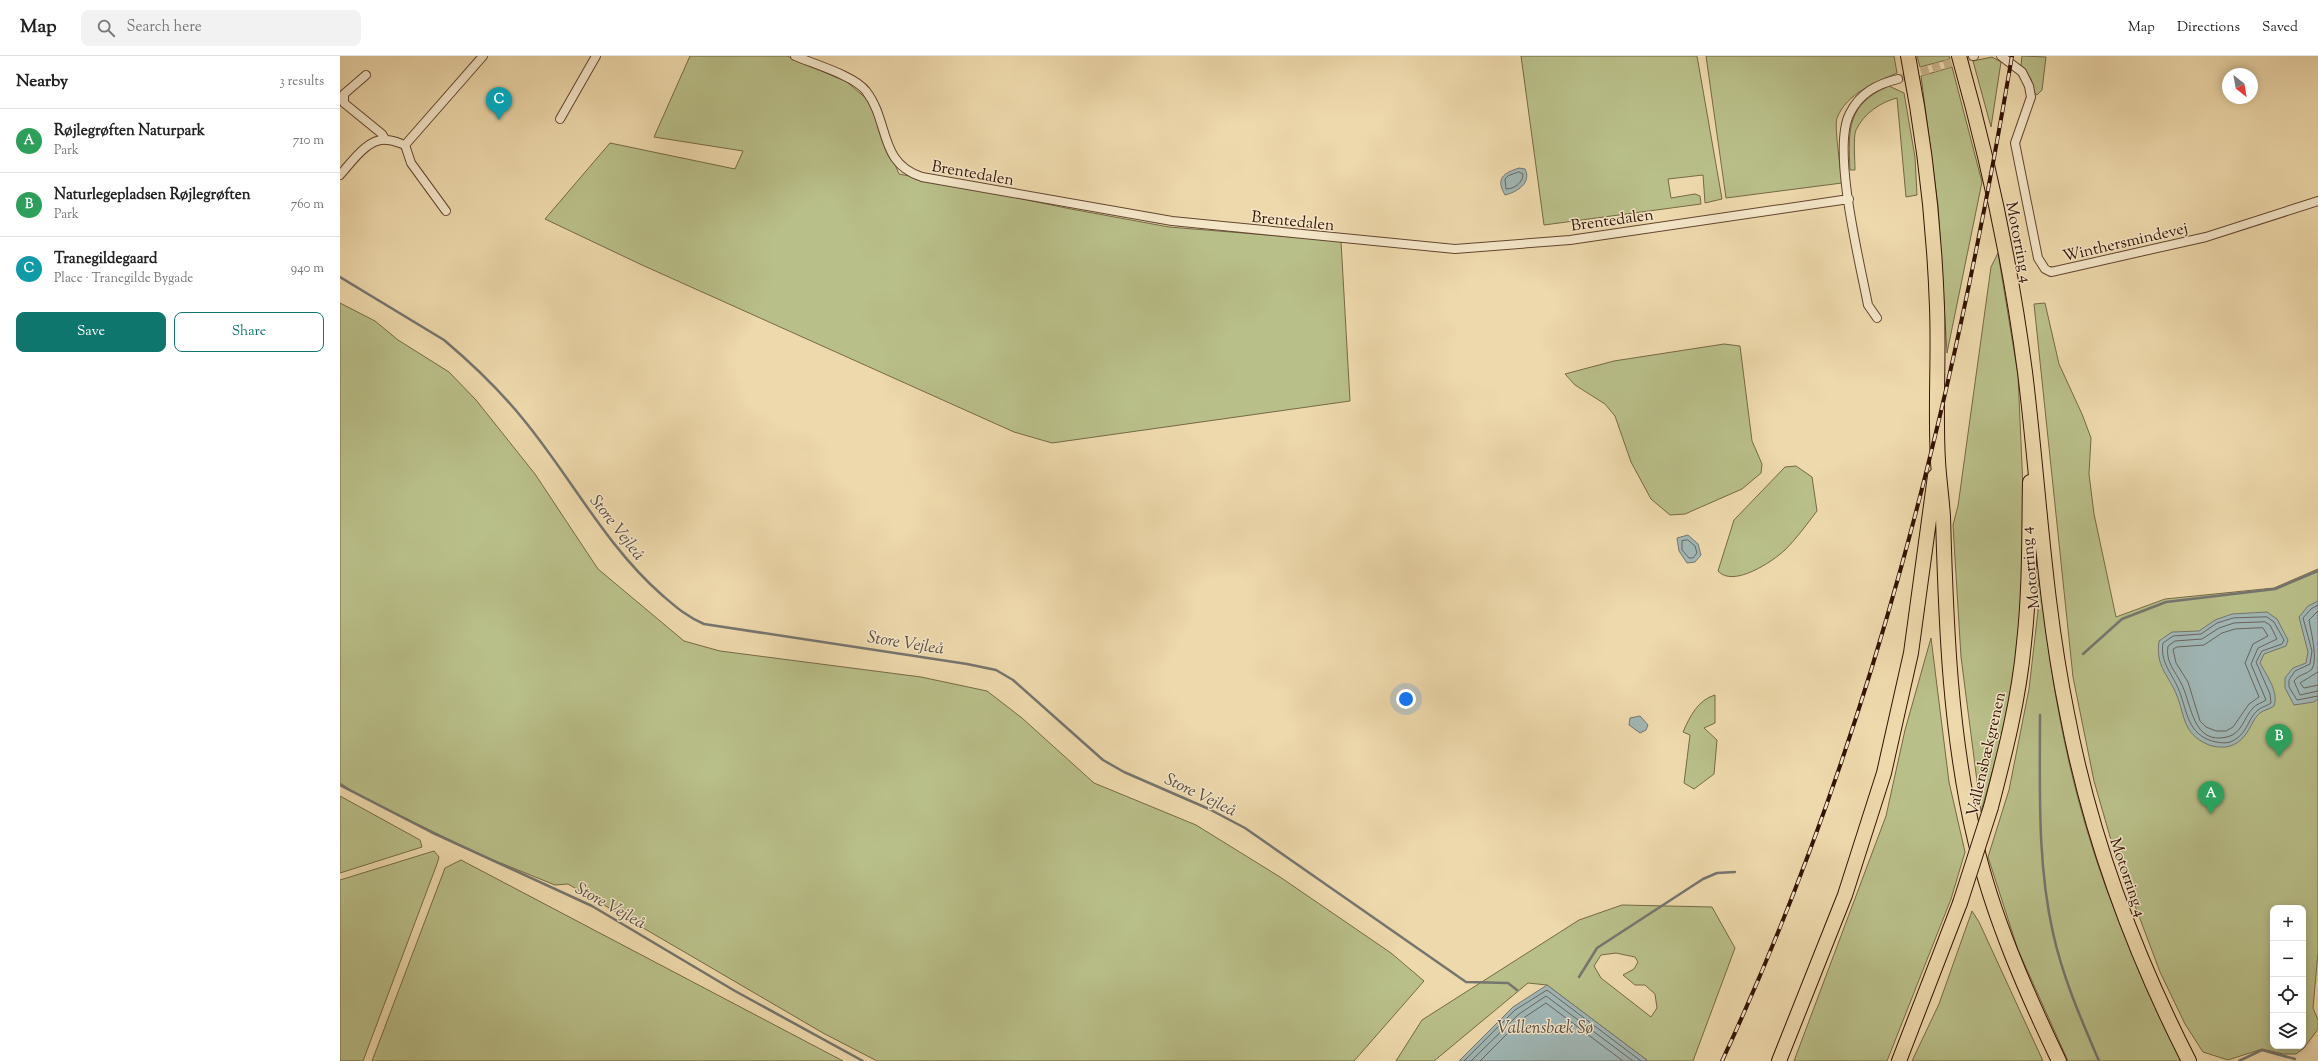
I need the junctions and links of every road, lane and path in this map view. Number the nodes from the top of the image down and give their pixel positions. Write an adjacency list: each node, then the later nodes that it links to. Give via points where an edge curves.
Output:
1 (483, 56): 11 (street)
2 (596, 56): 9 (street)
3 (795, 56): 13 (street, Brentedalen, via 854,81 866,90 892,155 908,173 922,178 1172,221 1345,240 1478,249 1570,240)
4 (1908, 56): 18 (highway, via 1922,144 1937,306)
5 (1959, 56): 17 (highway, Motorring 4, via 1981,134 2011,279 2025,372)
6 (2001, 56): 14 (street, Winthersmindevej, via 2022,72 2029,86 2031,97 2015,143 2038,258 2045,269 2051,272 2206,237)
7 (366, 75): 10 (street, via 344,94 344,103)
8 (1898, 78): 13 (street, via 1883,82 1869,90 1849,113 1844,128 1843,146)
9 (560, 119)
10 (385, 139): 11 (street); 12 (street, via 364,148)
11 (405, 145): 15 (street, via 411,163)
12 (340, 175)
13 (1848, 199): 16 (street, via 1868,305)
14 (2318, 201)
15 (446, 211)
16 (1877, 318)
17 (2031, 440): 20 (highway, Vallensbækgrenen, bridge, via 2029,589 2024,645 2007,748 1960,903); 22 (highway, Motorring 4, via 2053,634 2080,777 2092,821 2129,928 2162,1005)
18 (1938, 462): 19 (highway, via 1911,653 1884,772 1845,895); 21 (highway, via 1951,680 1957,739 1975,840 1992,898 2026,988)
19 (1779, 1061)
20 (1899, 1061)
21 (2059, 1061)
22 (2190, 1061)

